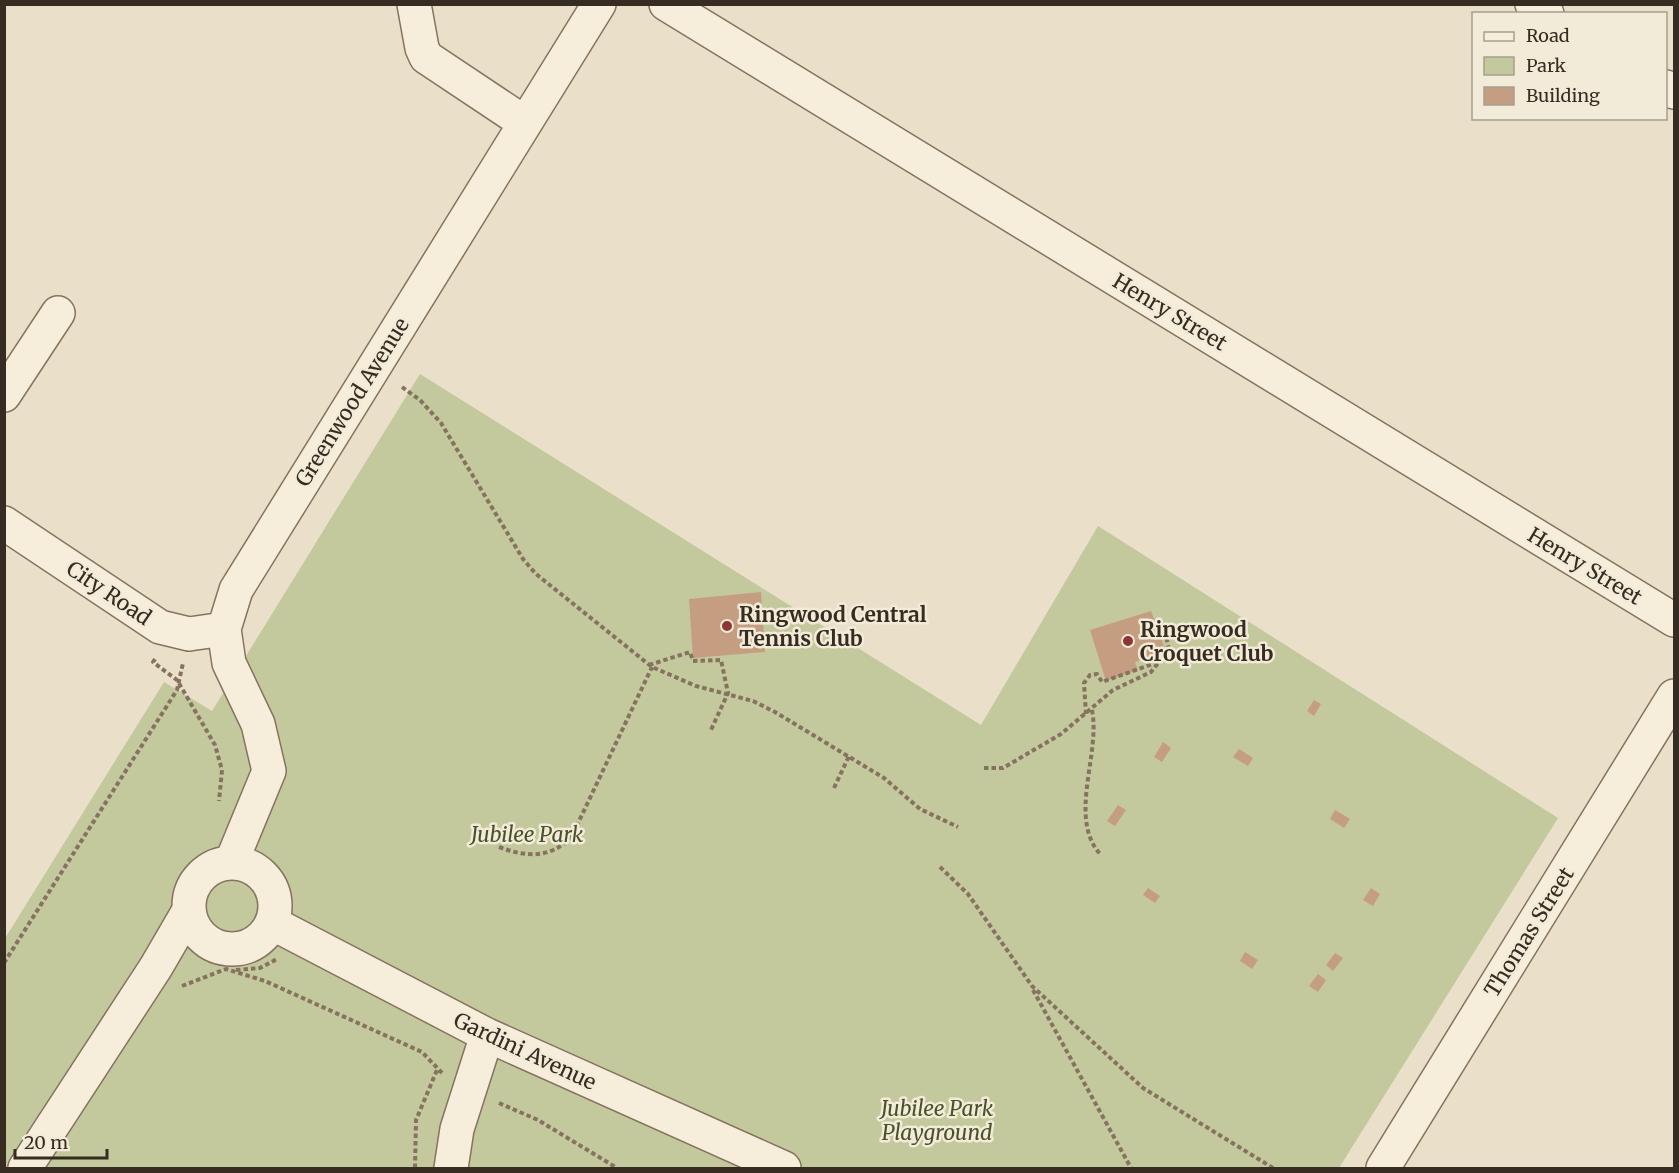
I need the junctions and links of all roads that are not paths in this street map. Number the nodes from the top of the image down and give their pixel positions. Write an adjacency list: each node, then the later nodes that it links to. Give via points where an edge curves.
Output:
1 (414, 4): 4 (street, via 426,57)
2 (600, 4): 4 (street, Greenwood Avenue)
3 (666, 4): 8 (street, Henry Street)
4 (525, 123): 9 (street, Greenwood Avenue, via 236,590)
5 (58, 313): 6 (street)
6 (4, 395)
7 (4, 523): 9 (street, City Road, via 160,627 189,634)
8 (1674, 620)
9 (224, 628): 11 (street, Greenwood Avenue, via 229,663 258,724 269,771 247,824)
10 (1674, 696): 20 (street, Thomas Street)
11 (245, 868): 12 (street, via 213,867 201,875 189,897); 13 (street, via 274,895)
12 (188, 912): 14 (street, via 199,935); 15 (street)
13 (272, 923): 14 (street, via 264,936 246,948); 16 (street, Gardini Avenue)
14 (218, 957): 15 (street)
15 (164, 979): 17 (street)
16 (488, 1035): 18 (street, via 457,1129); 19 (street, Gardini Avenue)
17 (25, 1168)
18 (451, 1168)
19 (784, 1168)
20 (1383, 1168)

